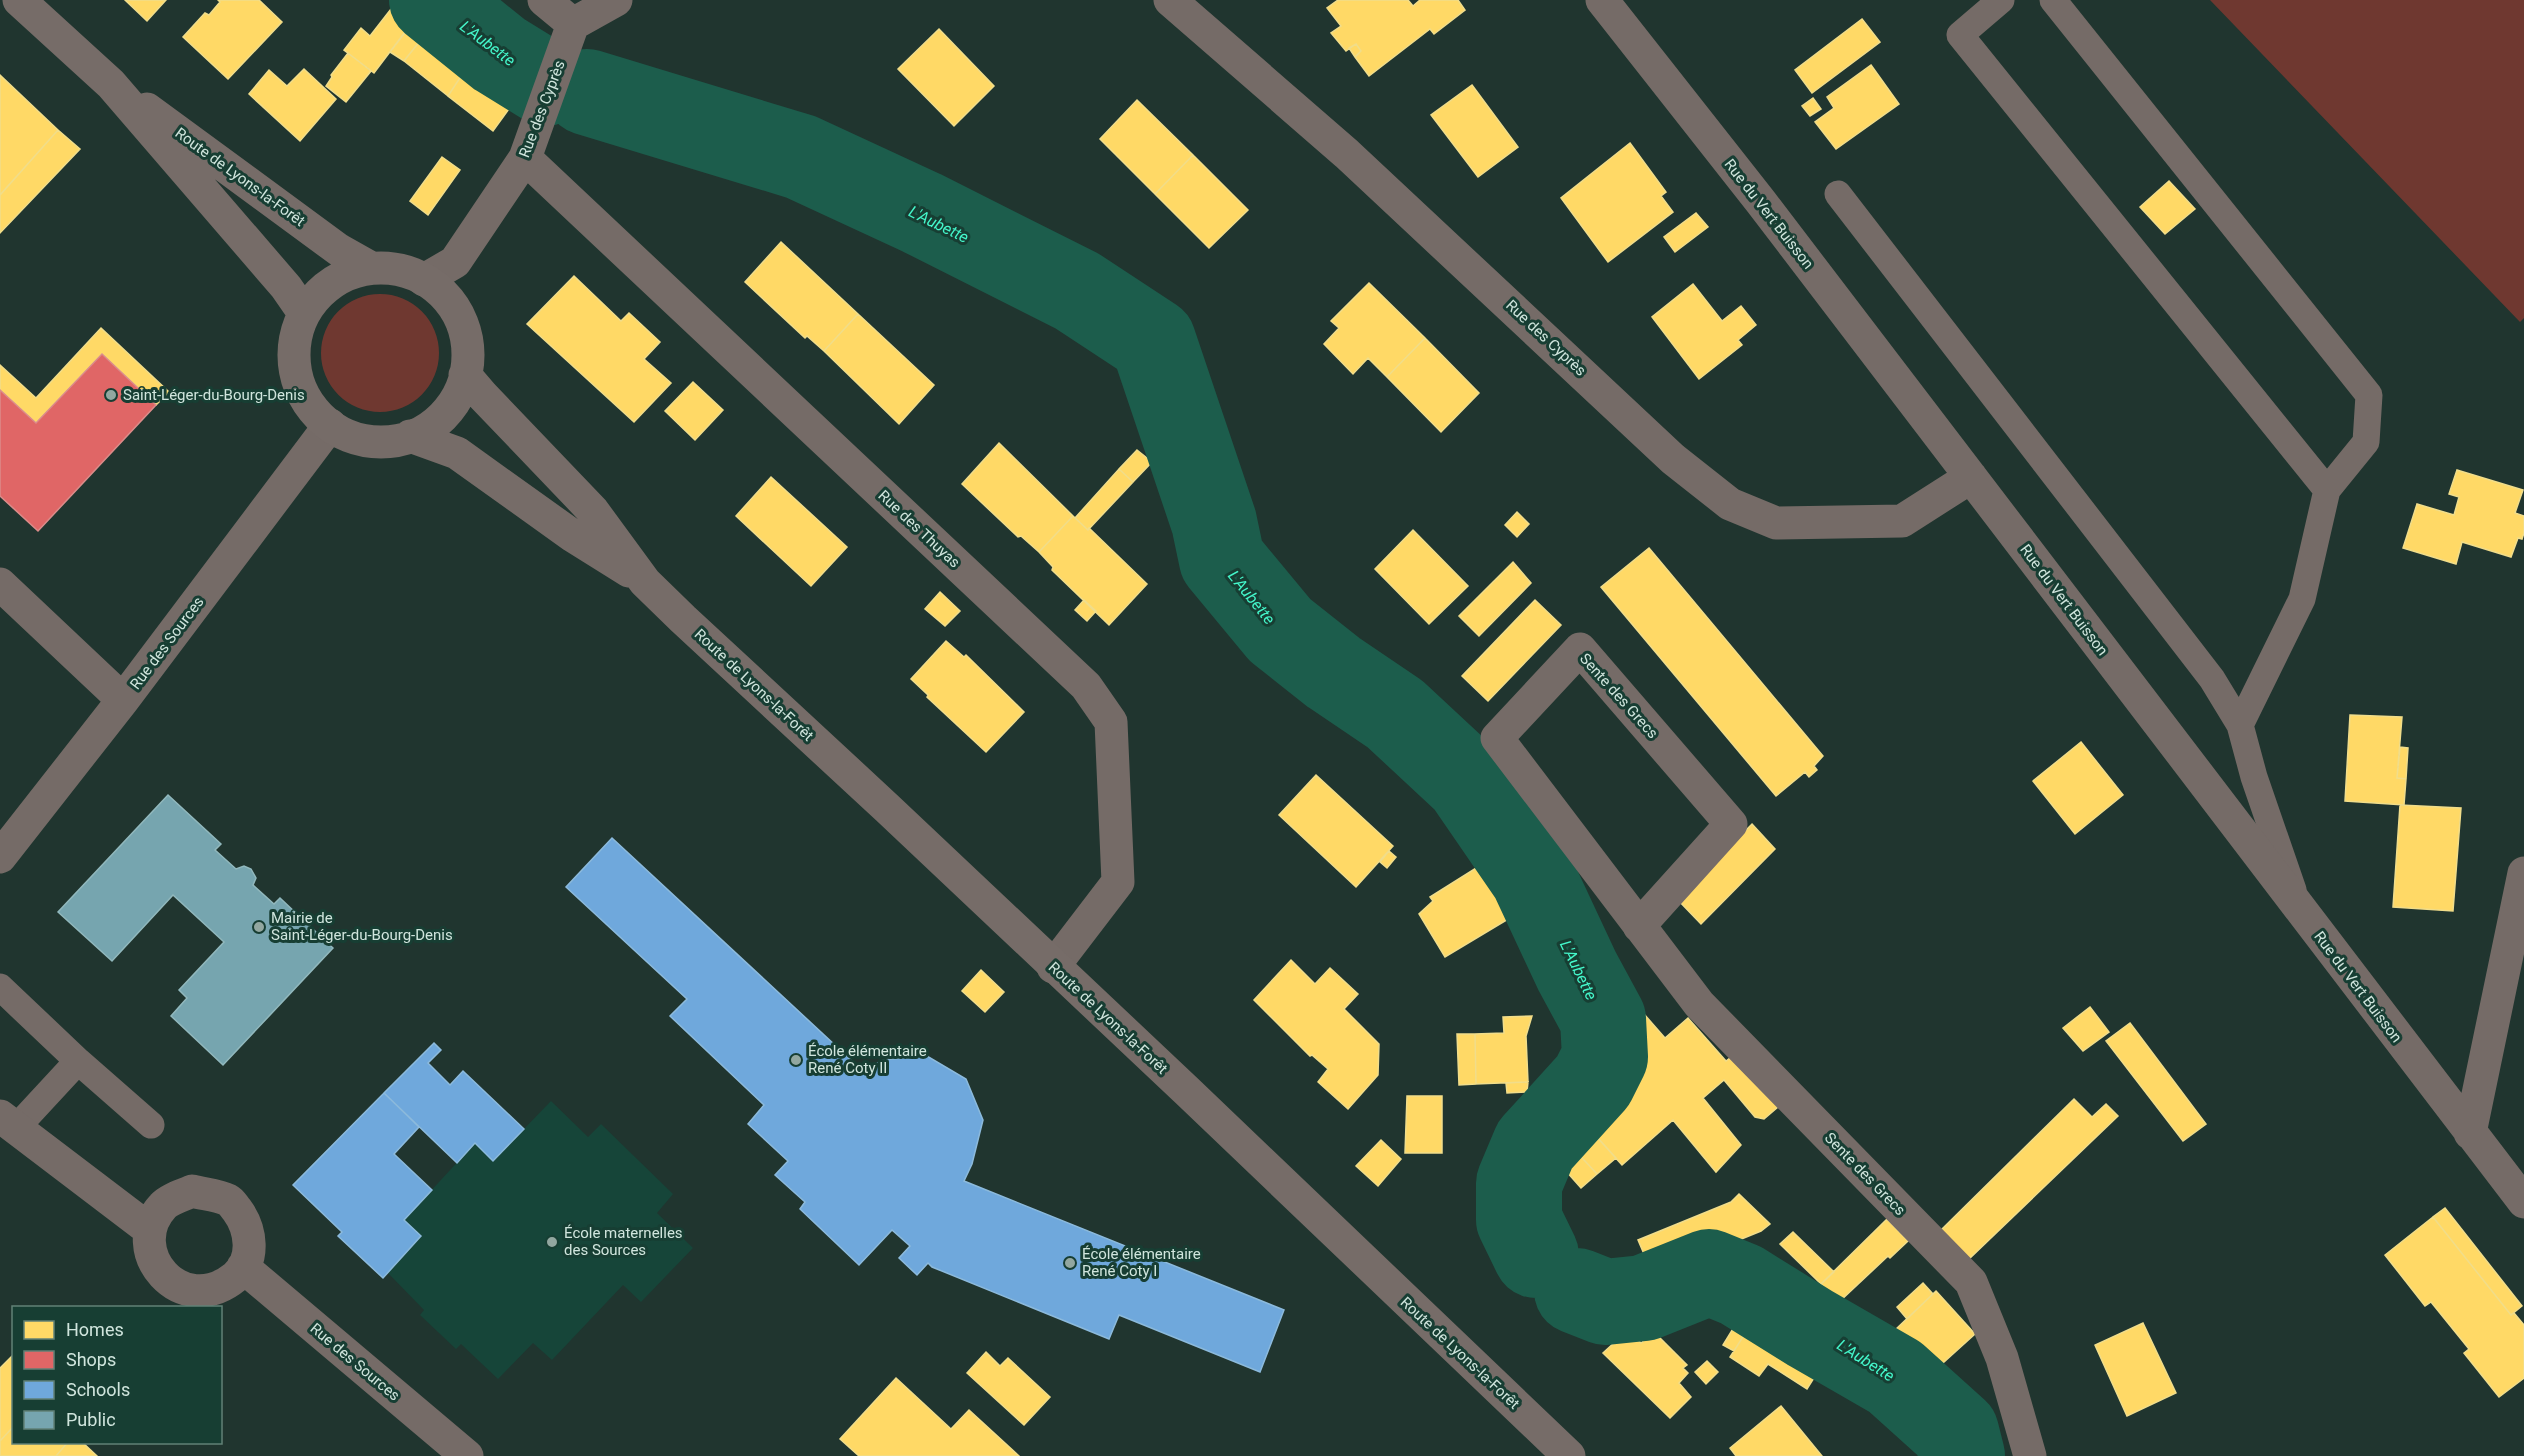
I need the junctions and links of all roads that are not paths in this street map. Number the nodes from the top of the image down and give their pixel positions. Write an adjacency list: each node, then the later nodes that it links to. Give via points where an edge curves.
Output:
1 (20, 0): 9 (main road, Route de Lyons-la-Forêt)
2 (544, 0): 8 (street)
3 (616, 0): 8 (street)
4 (1170, 0): 18 (street, Rue des Cyprès, via 1347,154 1673,459 1730,504 1776,523 1902,521)
5 (1602, 0): 18 (street, Rue du Vert Buisson)
6 (2001, 0): 19 (lane, via 1960,35)
7 (2053, 0): 19 (lane, via 2369,395 2366,442)
8 (573, 24): 10 (street, Rue des Cyprès)
9 (111, 84): 12 (main road, Route de Lyons-la-Forêt, via 339,250); 14 (main road, Route de Lyons-la-Forêt, via 286,287)
10 (525, 158): 13 (street, Rue des Cyprès, via 455,262); 28 (street, Rue des Thuyas, via 1086,686 1111,722 1118,882)
11 (1839, 194): 23 (lane, via 2212,679)
12 (371, 268): 13 (main road, via 398,270); 14 (main road, via 339,278 313,300)
13 (424, 280): 15 (main road, via 445,297 460,320 467,345)
14 (304, 314): 16 (main road, via 294,344 296,375 309,403)
15 (465, 375): 17 (main road, via 446,412); 20 (main road, Route de Lyons-la-Forêt, via 593,511)
16 (330, 425): 17 (main road, via 362,440); 22 (street, Rue des Sources)
17 (410, 436): 20 (main road, Route de Lyons-la-Forêt, via 457,453)
18 (1971, 477): 26 (street, Rue du Vert Buisson)
19 (2327, 490): 23 (lane, via 2302,599)
20 (645, 582): 28 (main road, Route de Lyons-la-Forêt)
21 (0, 584): 22 (street)
22 (123, 700): 24 (street, Rue des Sources)
23 (2240, 725): 26 (lane)
24 (0, 857)
25 (2524, 873): 33 (street)
26 (2300, 911): 33 (street, Rue du Vert Buisson)
27 (1639, 926): 27 (street, Sente des Grecs, via 1497,738 1580,649 1731,824); 39 (street, Sente des Grecs, via 1699,1004 1971,1282 2002,1358)
28 (1053, 967): 38 (main road, Route de Lyons-la-Forêt)
29 (0, 987): 30 (lane)
30 (78, 1061): 31 (lane); 32 (lane)
31 (8, 1122): 35 (street)
32 (151, 1125)
33 (2470, 1133): 34 (street, Rue du Vert Buisson)
34 (2524, 1202)
35 (150, 1230): 36 (street, via 153,1261 171,1283 191,1291 213,1290); 36 (street, via 164,1204 192,1191 230,1201 247,1223 250,1246)
36 (243, 1267): 37 (street, Rue des Sources)
37 (467, 1456)
38 (1569, 1456)
39 (2030, 1456)

